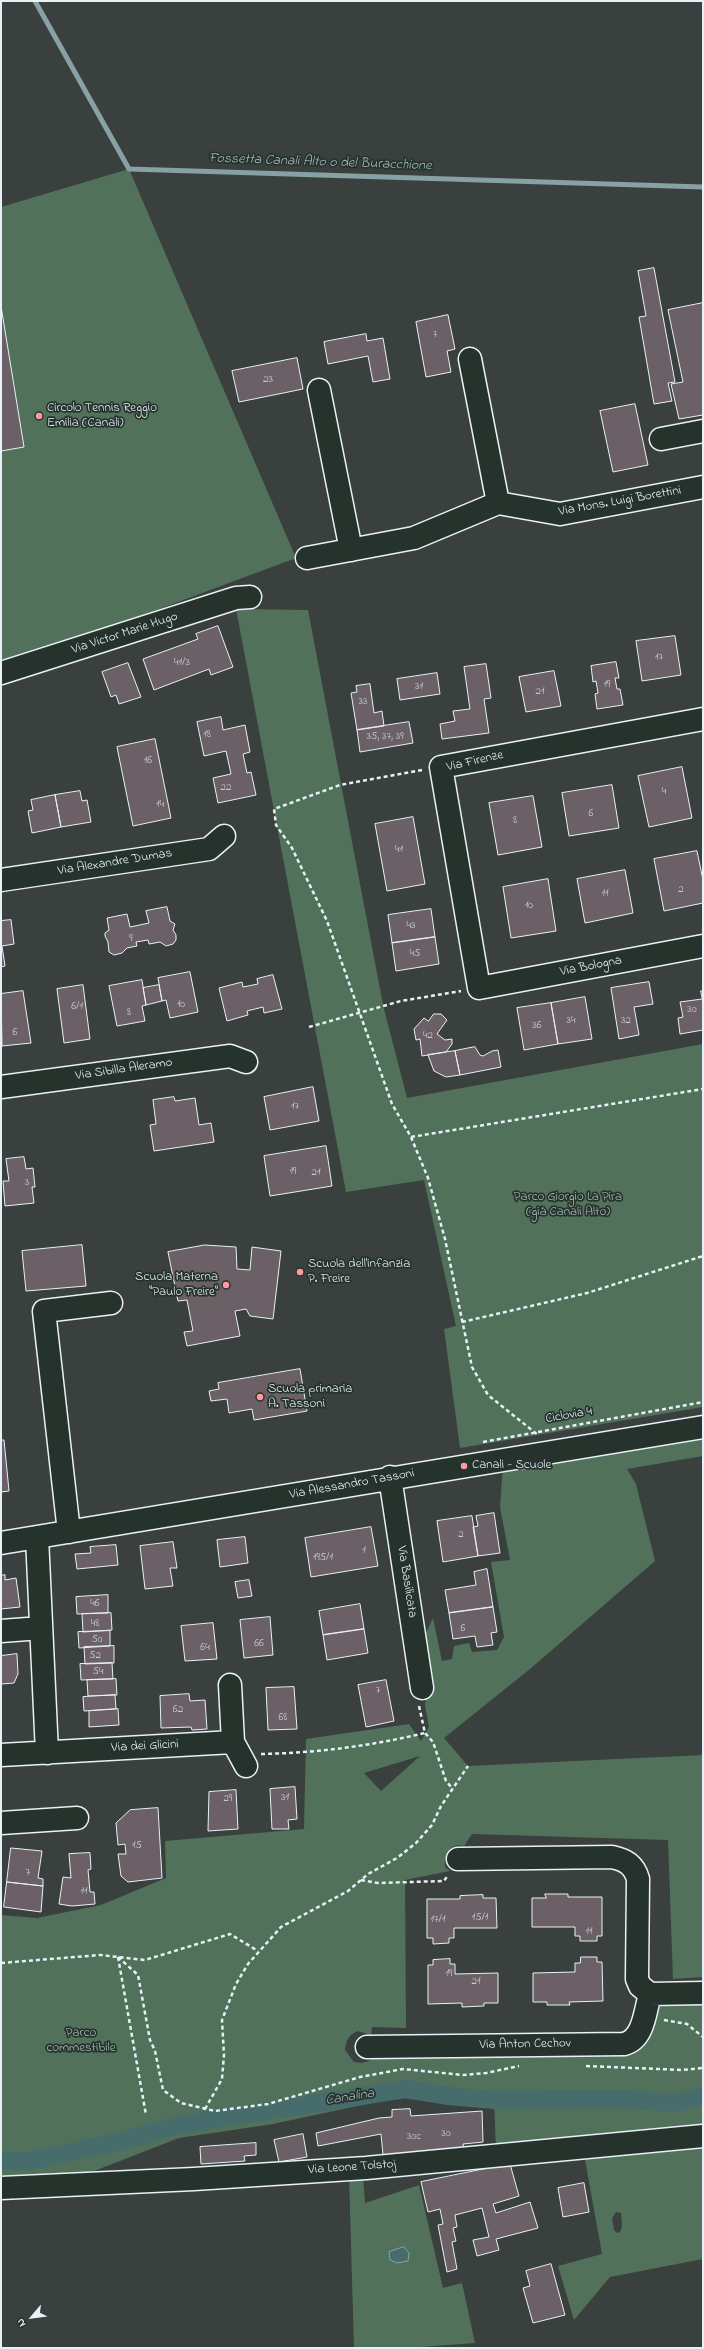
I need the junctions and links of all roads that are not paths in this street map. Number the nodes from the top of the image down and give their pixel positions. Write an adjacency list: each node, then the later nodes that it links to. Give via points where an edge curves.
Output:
1 (470, 359): 6 (street)
2 (319, 390): 7 (street)
3 (703, 431): 4 (street)
4 (661, 439)
5 (703, 487): 6 (street, Via Mons. Luigi Borettini, via 560,514)
6 (498, 503): 7 (street, via 414,538)
7 (351, 550): 8 (street)
8 (307, 558)
9 (250, 597): 10 (street, Via Victor Marie Hugo, via 236,598)
10 (1, 673)
11 (703, 718): 15 (street, Via Firenze, via 441,767)
12 (224, 836): 13 (street, Via Alexandre Dumas, via 209,849)
13 (1, 880)
14 (703, 946): 15 (street, Via Bologna)
15 (479, 988)
16 (246, 1062): 17 (street, Via Sibilla Aleramo, via 230,1056)
17 (1, 1088)
18 (111, 1303): 21 (street, via 44,1311)
19 (703, 1427): 20 (street, Via Alessandro Tassoni)
20 (390, 1477): 21 (street, Via Alessandro Tassoni, via 299,1495); 27 (street, Via Basilicata)
21 (69, 1532): 22 (street, Via Alessandro Tassoni)
22 (37, 1537): 23 (street, Via Alessandro Tassoni); 24 (street)
23 (1, 1543)
24 (41, 1628): 25 (street); 28 (street)
25 (1, 1631)
26 (230, 1685): 28 (street, Via dei Glicini, via 240,1754)
27 (422, 1688)
28 (47, 1753): 29 (street, Via dei Glicini)
29 (1, 1755)
30 (77, 1818): 31 (street)
31 (1, 1823)
32 (458, 1860): 34 (street, via 612,1857 629,1864 636,1870 638,1879 637,1979 640,1986)
33 (703, 1993): 34 (street)
34 (650, 1994): 35 (street, Via Anton Cechov, via 639,2033 633,2040 624,2044)
35 (367, 2048)
36 (703, 2136): 37 (street, Via Leone Tolstoj, via 366,2168)
37 (1, 2188)

